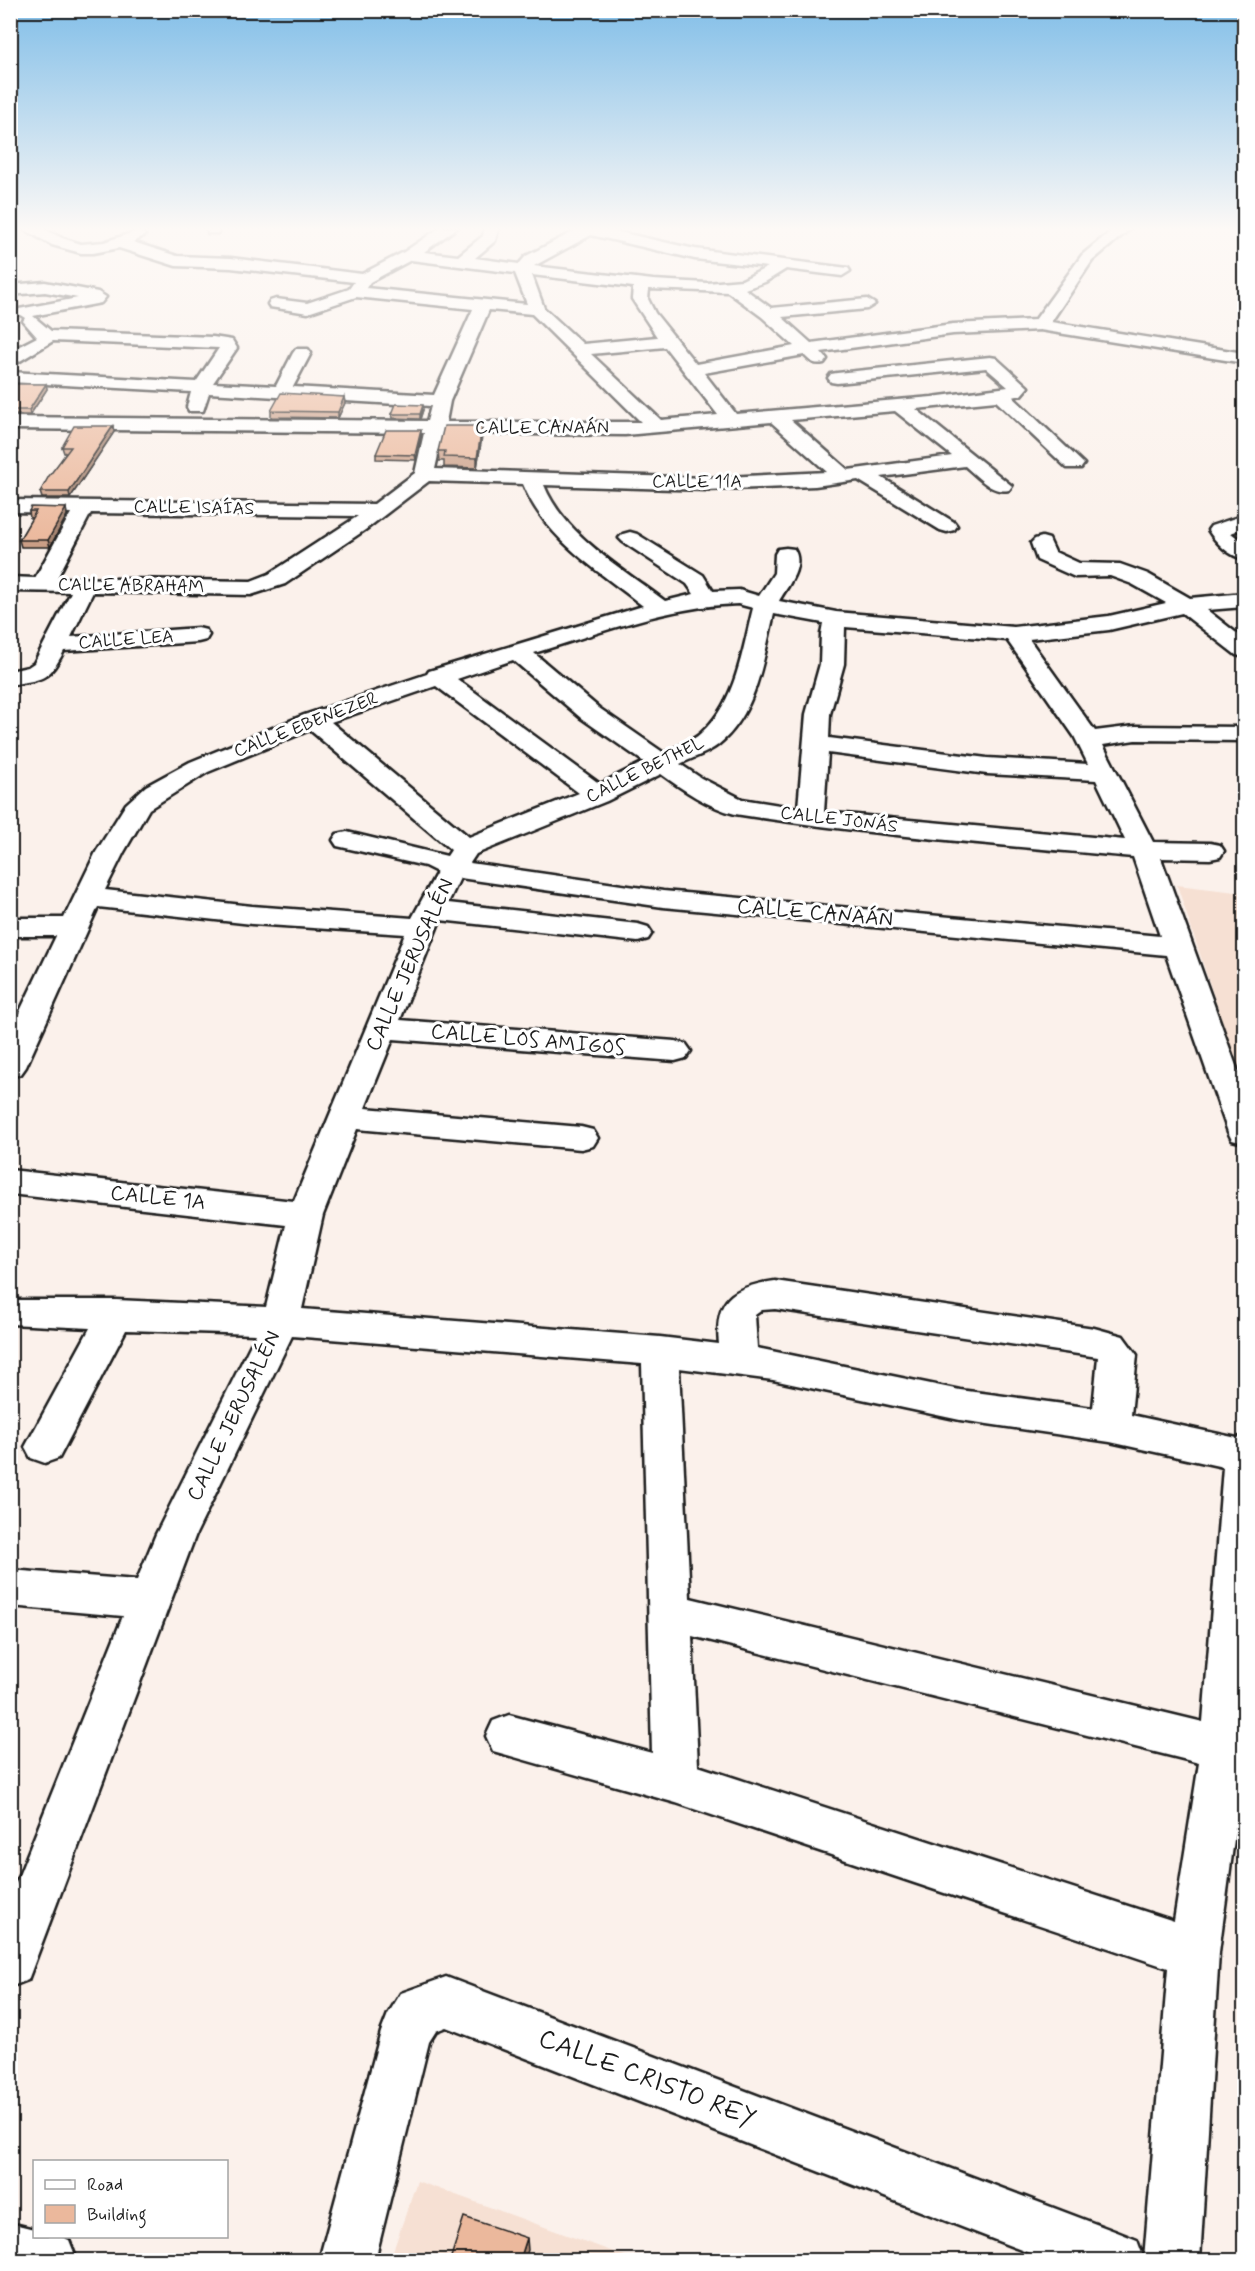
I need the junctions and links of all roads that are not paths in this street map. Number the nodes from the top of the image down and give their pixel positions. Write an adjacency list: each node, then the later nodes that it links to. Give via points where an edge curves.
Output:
1 (43, 333): 9 (street)
2 (471, 333): 23 (street)
3 (563, 333): 12 (street)
4 (663, 333): 10 (street)
5 (790, 333): 11 (street)
6 (918, 333): 11 (street)
7 (952, 333): 16 (street)
8 (1090, 333): 14 (street)
9 (46, 336): 15 (street, via 45,341); 20 (street, via 226,344 228,348)
10 (669, 341): 12 (street); 17 (street)
11 (807, 348): 17 (street); 19 (street)
12 (578, 350): 30 (street)
13 (302, 352): 21 (street)
14 (1245, 358)
15 (11, 359)
16 (990, 362): 19 (street); 22 (street, via 1019,387)
17 (692, 370): 27 (street)
18 (10, 376): 20 (street)
19 (837, 378): 25 (street)
20 (201, 388): 21 (street); 29 (street, via 195,411)
21 (282, 392): 23 (street)
22 (1000, 395): 24 (street, CALLE CANAÁN); 33 (street)
23 (441, 401): 31 (street)
24 (899, 405): 25 (street, CALLE CANAÁN); 32 (street)
25 (856, 407): 26 (street, CALLE CANAÁN)
26 (776, 416): 27 (street, CALLE CANAÁN); 35 (street)
27 (731, 420): 30 (street, CALLE CANAÁN)
28 (10, 423): 29 (street, CALLE CANAÁN)
29 (186, 424): 31 (street, CALLE CANAÁN)
30 (656, 426): 31 (street, CALLE CANAÁN)
31 (436, 428): 34 (street)
32 (970, 460): 35 (street, CALLE 11A); 37 (street)
33 (1074, 464)
34 (424, 476): 36 (street, CALLE 11A); 40 (street)
35 (853, 476): 36 (street, CALLE 11A, via 706,484); 42 (street)
36 (531, 478): 54 (street, via 541,503 566,534)
37 (1002, 486)
38 (10, 506): 39 (street, CALLE ISAÍAS)
39 (84, 507): 40 (street, CALLE ISAÍAS); 48 (street)
40 (378, 510): 49 (street, CALLE ABRAHAM, via 277,579 251,588)
41 (1245, 521): 45 (street, via 1218,530)
42 (947, 526)
43 (630, 538): 50 (street, via 696,580)
44 (1042, 543): 53 (street, via 1045,555 1075,570 1112,569 1125,573)
45 (1245, 553)
46 (786, 554): 52 (street, CALLE BETHEL, via 785,573)
47 (10, 585): 48 (street, CALLE ABRAHAM)
48 (42, 585): 49 (street, CALLE ABRAHAM)
49 (85, 586): 58 (street)
50 (707, 598): 52 (street, CALLE EBENEZER, via 739,597); 54 (street, CALLE EBENEZER)
51 (1245, 600): 53 (street, CALLE EBENEZER)
52 (765, 604): 55 (street, CALLE EBENEZER); 67 (street, CALLE BETHEL, via 745,685 733,712 709,740)
53 (1186, 605): 56 (street, CALLE EBENEZER, via 1109,623); 59 (street)
54 (661, 609): 60 (street, CALLE EBENEZER)
55 (836, 619): 56 (street, CALLE EBENEZER); 66 (street, via 832,664)
56 (1014, 634): 65 (street)
57 (198, 635): 58 (street, CALLE LEA)
58 (55, 645): 62 (street, via 44,667 36,673)
59 (1245, 650)
60 (518, 651): 61 (street, CALLE EBENEZER); 67 (street, CALLE JONÁS, via 590,713)
61 (437, 676): 63 (street, CALLE EBENEZER); 69 (street)
62 (10, 678)
63 (313, 720): 74 (street); 75 (street, CALLE EBENEZER, via 199,767 139,804)
64 (1245, 734): 65 (street, via 1135,734)
65 (1089, 740): 68 (street)
66 (816, 744): 68 (street, via 987,766); 70 (street)
67 (664, 764): 69 (street, CALLE BETHEL); 70 (street, CALLE JONÁS, via 735,806)
68 (1105, 773): 72 (street)
69 (598, 795): 74 (street, CALLE BETHEL)
70 (810, 818): 72 (street, CALLE JONÁS)
71 (347, 840): 74 (street, CALLE CANAÁN, via 434,860)
72 (1144, 850): 73 (street, CALLE JONÁS); 80 (street)
73 (1210, 851)
74 (459, 858): 76 (street, CALLE JERUSALÉN); 80 (street, CALLE CANAÁN, via 663,899)
75 (88, 897): 76 (street, via 252,915); 78 (street, CALLE EBENEZER)
76 (427, 919): 79 (street); 81 (street, CALLE JERUSALÉN)
77 (10, 927): 78 (street)
78 (74, 927): 83 (street, CALLE EBENEZER)
79 (638, 933)
80 (1179, 947): 85 (street)
81 (382, 1028): 82 (street, CALLE LOS AMIGOS); 84 (street, CALLE JERUSALÉN)
82 (675, 1051)
83 (10, 1067)
84 (345, 1117): 86 (street); 88 (street, CALLE JERUSALÉN)
85 (1245, 1132)
86 (581, 1138)
87 (10, 1182): 88 (street, CALLE 1A)
88 (306, 1215): 91 (street, CALLE JERUSALÉN)
89 (16, 1312): 90 (street)
90 (116, 1314): 91 (street); 95 (street)
91 (281, 1321): 92 (street); 99 (street, CALLE JERUSALÉN, via 176,1534)
92 (660, 1351): 93 (street); 100 (street)
93 (740, 1361): 94 (street, via 960,1405); 94 (street, via 735,1318 742,1302 775,1295 1094,1341 1110,1346 1118,1355)
94 (1110, 1426): 97 (street)
95 (45, 1447)
96 (1245, 1452): 97 (street)
97 (1244, 1456): 102 (street)
98 (10, 1588): 99 (street)
99 (150, 1600): 105 (street, CALLE JERUSALÉN)
100 (670, 1612): 102 (street); 103 (street)
101 (509, 1736): 103 (street)
102 (1224, 1748): 104 (street)
103 (676, 1781): 104 (street)
104 (1194, 1952): 110 (street)
105 (10, 1962)
106 (10, 2251): 107 (street)
107 (50, 2260)
108 (347, 2260): 109 (street, CALLE CRISTO REY, via 406,2032 419,2011 446,2002)
109 (1117, 2260)
110 (1172, 2260)

